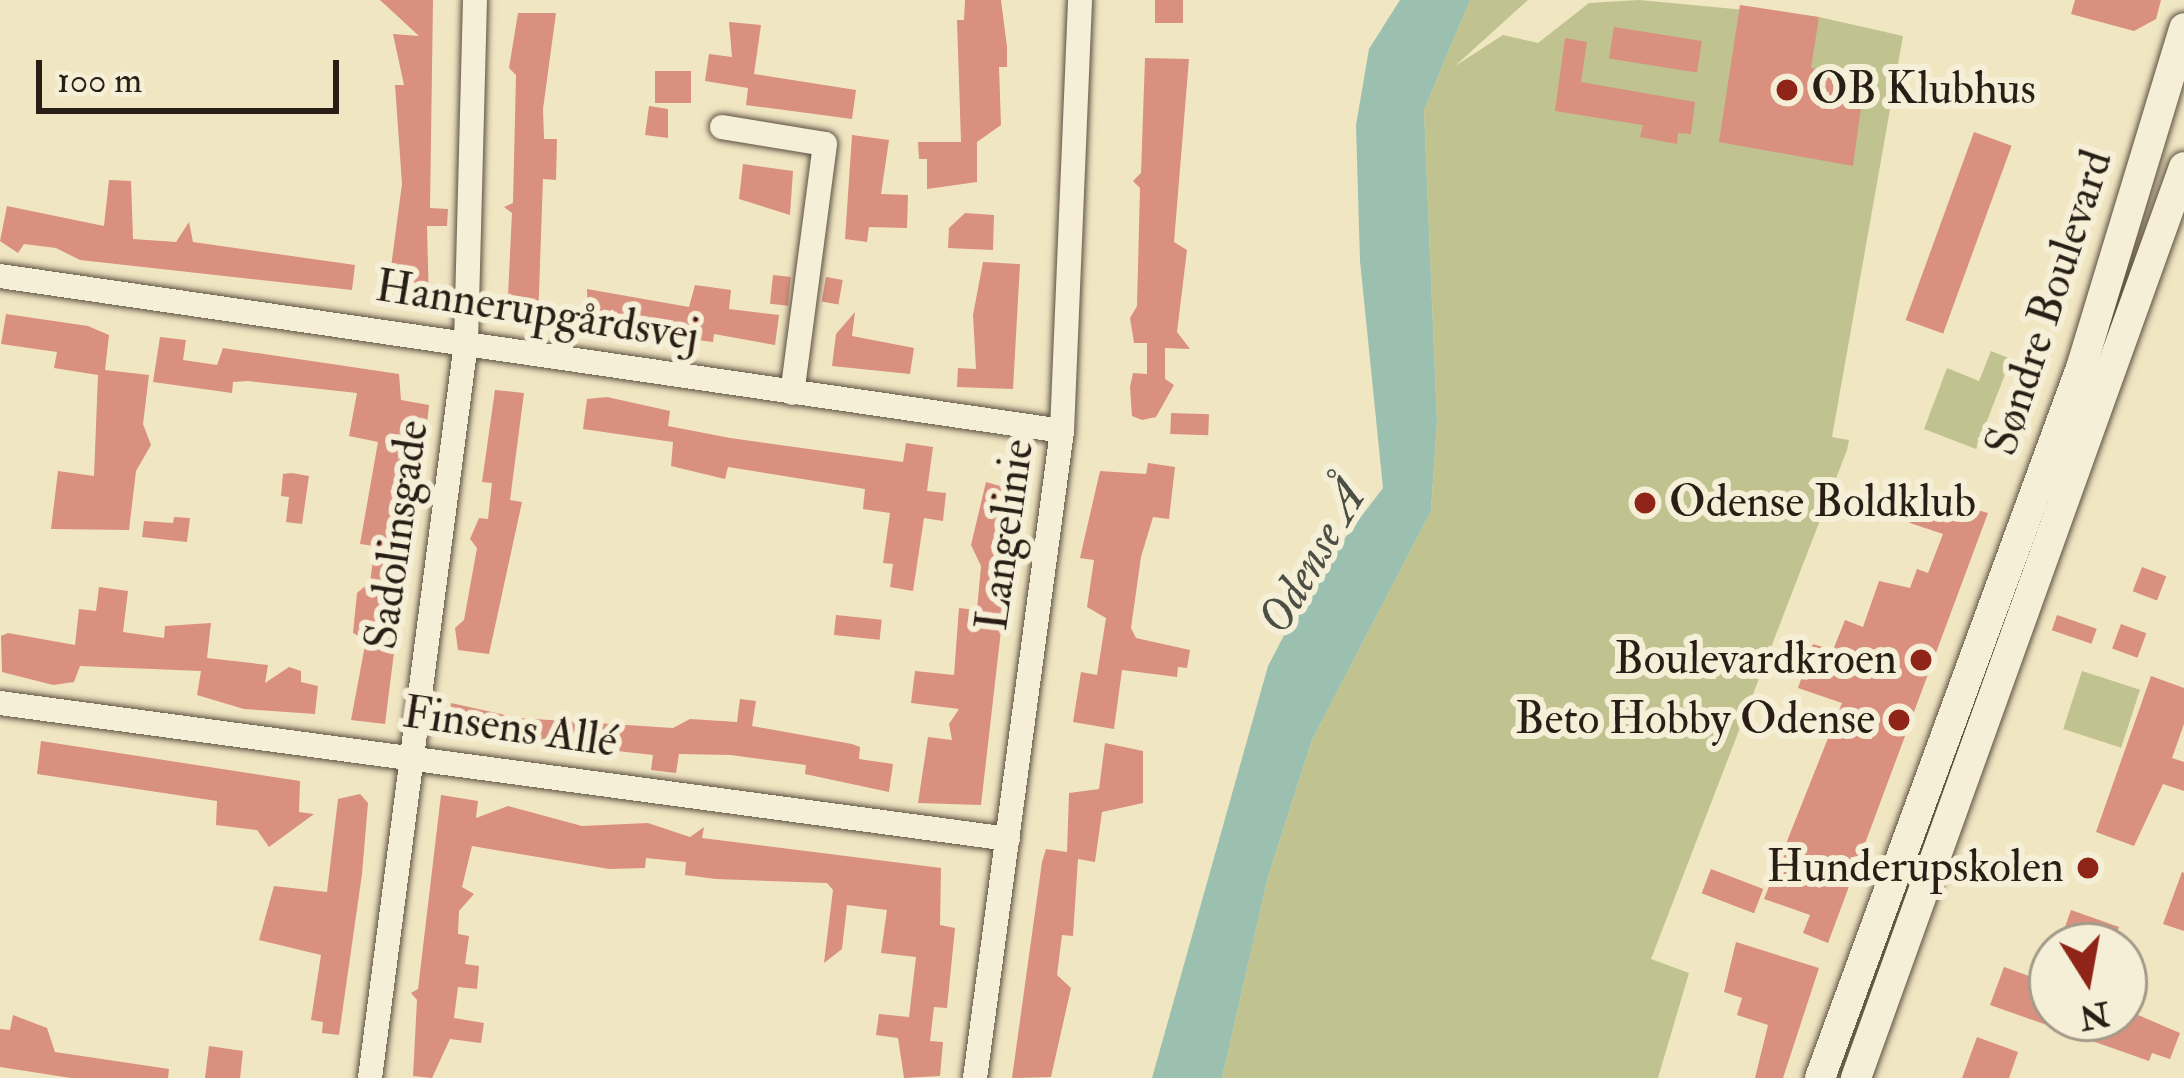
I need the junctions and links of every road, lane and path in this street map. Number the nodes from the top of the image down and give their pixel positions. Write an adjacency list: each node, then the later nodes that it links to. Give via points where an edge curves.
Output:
1 (476, 0): 10 (street, Sadolinsgade)
2 (1080, 0): 12 (street, Langelinie)
3 (2184, 28): 4 (street, Søndre Boulevard)
4 (2179, 67): 5 (street, Søndre Boulevard)
5 (2177, 104): 8 (street, via 2162,192); 18 (street, Søndre Boulevard)
6 (722, 127): 11 (street, via 825,144)
7 (2184, 167): 8 (street, Søndre Boulevard)
8 (2165, 226): 19 (street, Søndre Boulevard, via 1939,831)
9 (0, 276): 10 (street, Hannerupgårdsvej)
10 (466, 343): 11 (street, Hannerupgårdsvej); 14 (street, Sadolinsgade)
11 (792, 393): 12 (street, Hannerupgårdsvej)
12 (1062, 431): 15 (street, Langelinie)
13 (0, 704): 14 (street, Finsens Allé)
14 (411, 757): 15 (street, Finsens Allé); 16 (street, Sadolinsgade)
15 (1008, 838): 17 (street, Langelinie)
16 (370, 1078)
17 (975, 1078)
18 (1820, 1078)
19 (1856, 1078)

